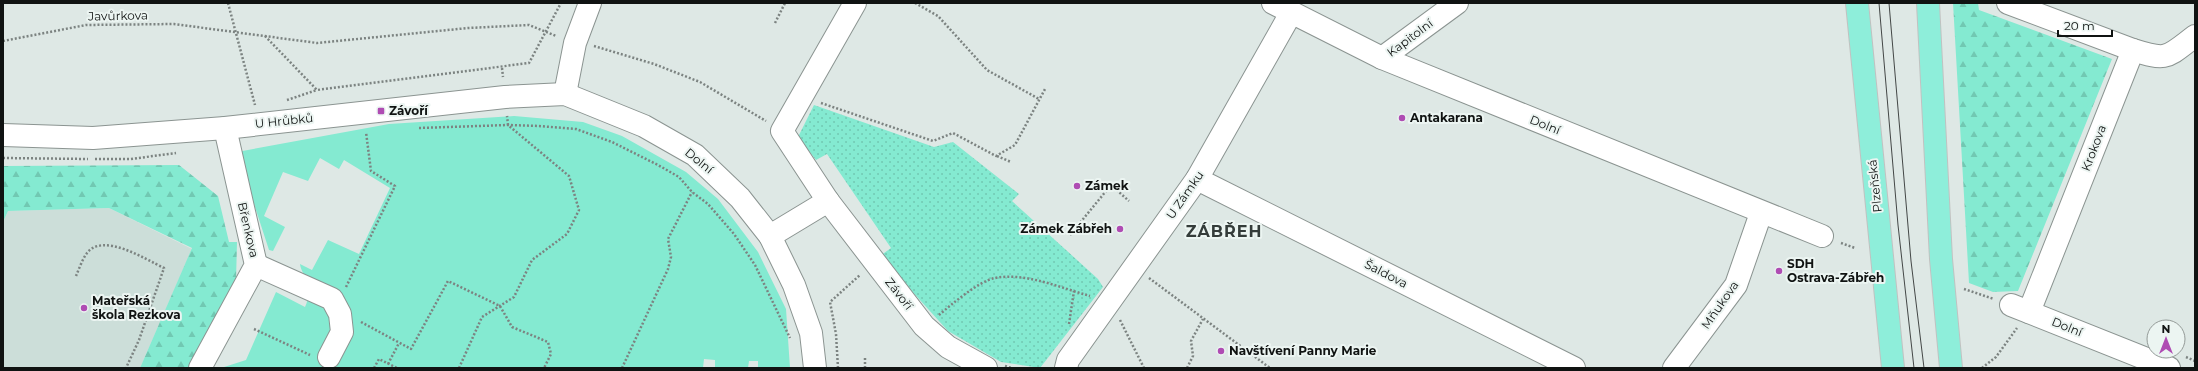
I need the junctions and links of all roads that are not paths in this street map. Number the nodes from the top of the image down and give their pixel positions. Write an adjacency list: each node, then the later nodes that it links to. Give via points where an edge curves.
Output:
1 (590, 3): 11 (street, via 575,43)
2 (855, 3): 15 (street, Závoří, via 782,131)
3 (1457, 3): 10 (street, Kapitolní)
4 (1857, 3): 28 (main road, Plzeňská)
5 (1928, 3): 29 (main road, via 1941,259)
6 (2008, 3): 9 (street)
7 (1282, 8): 10 (street, Dolní); 14 (street, U Zámku)
8 (2195, 36): 9 (street, via 2170,56 2156,57)
9 (2133, 50): 20 (street, Krokova)
10 (1382, 58): 16 (street, Dolní)
11 (565, 94): 12 (street, U Hrůbků, via 505,97); 17 (street, Dolní, via 644,126 695,155 740,198)
12 (225, 128): 13 (street, U Hrůbků, via 94,138); 19 (street, Břenkova)
13 (3, 135)
14 (1198, 179): 25 (street, U Zámku, via 1068,360); 26 (street, Šaldova)
15 (828, 201): 17 (street); 24 (street, Závoří, via 924,326 948,347)
16 (1761, 213): 18 (street, Dolní); 27 (street, Mňukova, via 1736,285)
17 (770, 236): 23 (street, Dolní, via 794,284 811,333)
18 (1822, 236)
19 (256, 265): 21 (street, via 332,299 340,314 342,332); 22 (street, Břenkova)
20 (2020, 313): 30 (street, Dolní)
21 (322, 358)
22 (200, 368)
23 (814, 368)
24 (986, 368)
25 (1066, 368)
26 (1574, 368)
27 (1674, 368)
28 (1893, 368)
29 (1951, 368)
30 (2170, 368)

